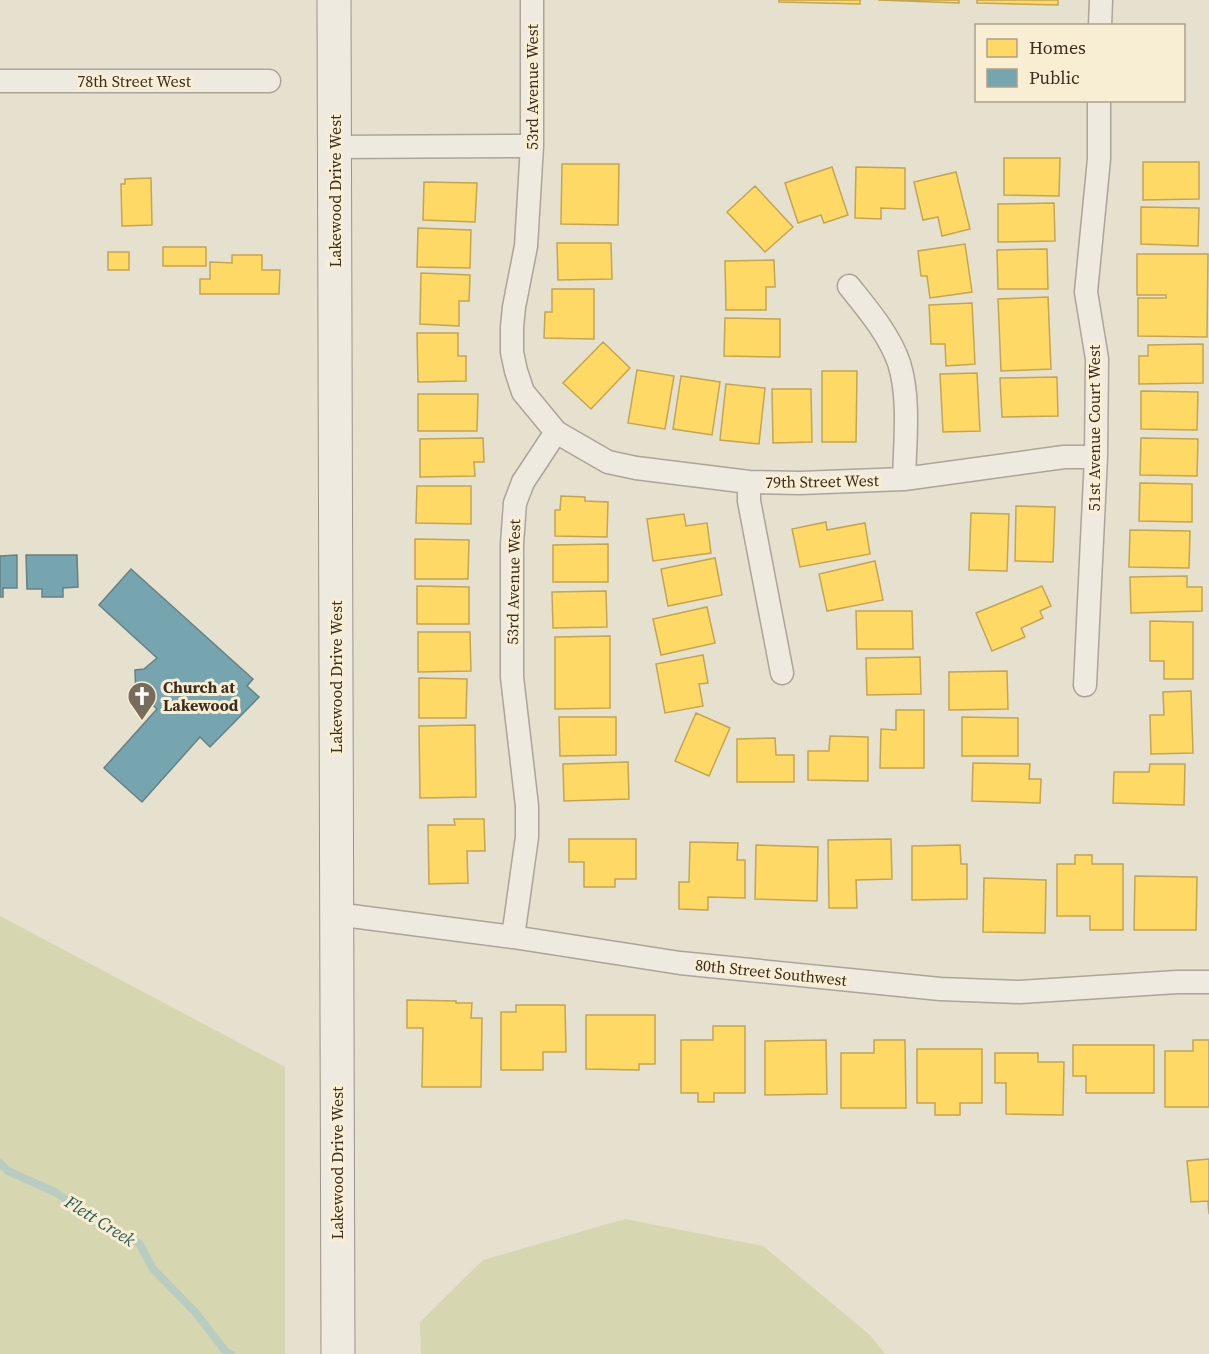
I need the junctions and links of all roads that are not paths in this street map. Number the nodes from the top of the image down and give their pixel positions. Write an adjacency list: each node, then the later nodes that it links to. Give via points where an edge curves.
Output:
1 (334, 0): 9 (main road, Lakewood Drive West)
2 (532, 0): 8 (street, 53rd Avenue West)
3 (1101, 0): 4 (street)
4 (1100, 24)
5 (0, 81): 6 (street, 78th Street West)
6 (269, 81)
7 (1099, 102): 12 (street, 51st Avenue Court West, via 1099,159 1086,292 1097,359)
8 (532, 146): 9 (street); 11 (street, 53rd Avenue West, via 526,246 514,308 512,352 523,392)
9 (334, 147): 17 (main road, Lakewood Drive West)
10 (849, 286): 13 (street, via 873,316 899,364 905,416)
11 (556, 432): 14 (street, 79th Street West, via 608,462); 18 (street, 53rd Avenue West, via 523,482 515,503 512,677 527,837)
12 (1096, 457): 13 (street, 79th Street West, via 1064,457); 16 (street, 51st Avenue Court West)
13 (904, 478): 14 (street, 79th Street West)
14 (749, 482): 15 (street, via 749,501)
15 (782, 673)
16 (1085, 685)
17 (336, 914): 18 (street, 80th Street Southwest); 20 (main road, Lakewood Drive West)
18 (513, 937): 19 (street, 80th Street Southwest, via 680,963 940,989 1020,992)
19 (1209, 982)
20 (338, 1354)

